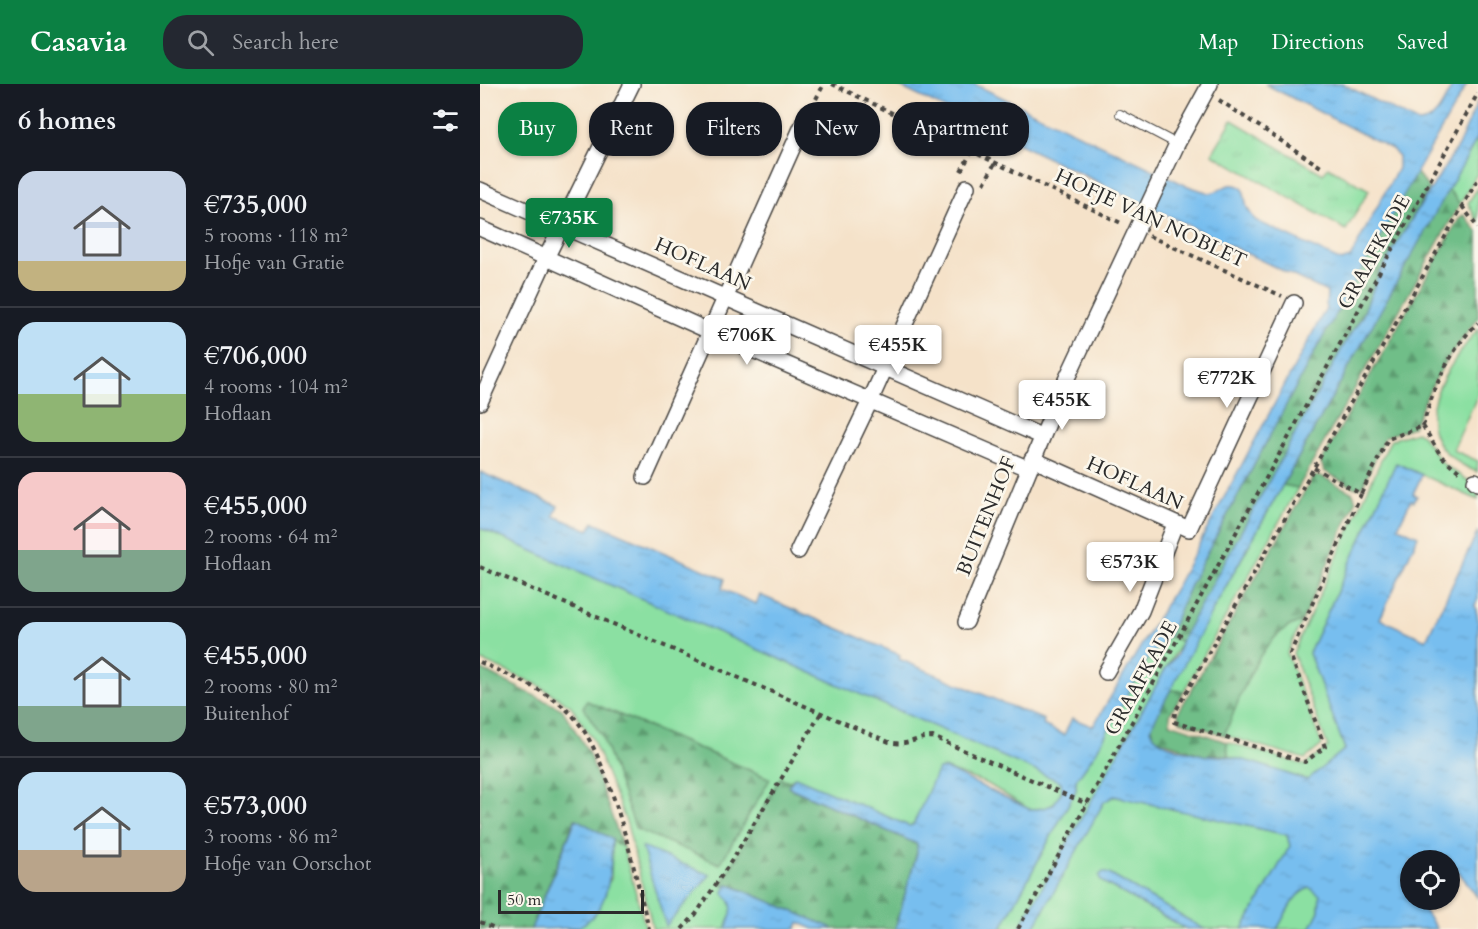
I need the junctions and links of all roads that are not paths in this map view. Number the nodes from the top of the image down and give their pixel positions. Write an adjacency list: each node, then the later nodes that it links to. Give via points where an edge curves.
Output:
1 (632, 84): 8 (street)
2 (1208, 88): 5 (street, BUITENHOF)
3 (1120, 114): 5 (lane)
4 (794, 144): 11 (street)
5 (1177, 144): 17 (street, BUITENHOF)
6 (967, 187): 14 (street)
7 (480, 190): 8 (street, HOFLAAN)
8 (563, 225): 10 (street); 11 (street, HOFLAAN)
9 (480, 228): 10 (street, HOFLAAN)
10 (546, 258): 13 (street, HOFLAAN); 16 (street)
11 (724, 297): 13 (street); 14 (street, HOFLAAN)
12 (1294, 303): 20 (street)
13 (709, 331): 15 (street, HOFLAAN); 19 (street)
14 (884, 368): 15 (street); 17 (street, HOFLAAN)
15 (870, 401): 18 (street, HOFLAAN); 21 (street)
16 (480, 402)
17 (1041, 436): 18 (street, BUITENHOF)
18 (1030, 464): 20 (street, HOFLAAN); 22 (street, BUITENHOF)
19 (645, 477)
20 (1182, 527): 23 (street)
21 (798, 551)
22 (966, 622)
23 (1106, 672)

